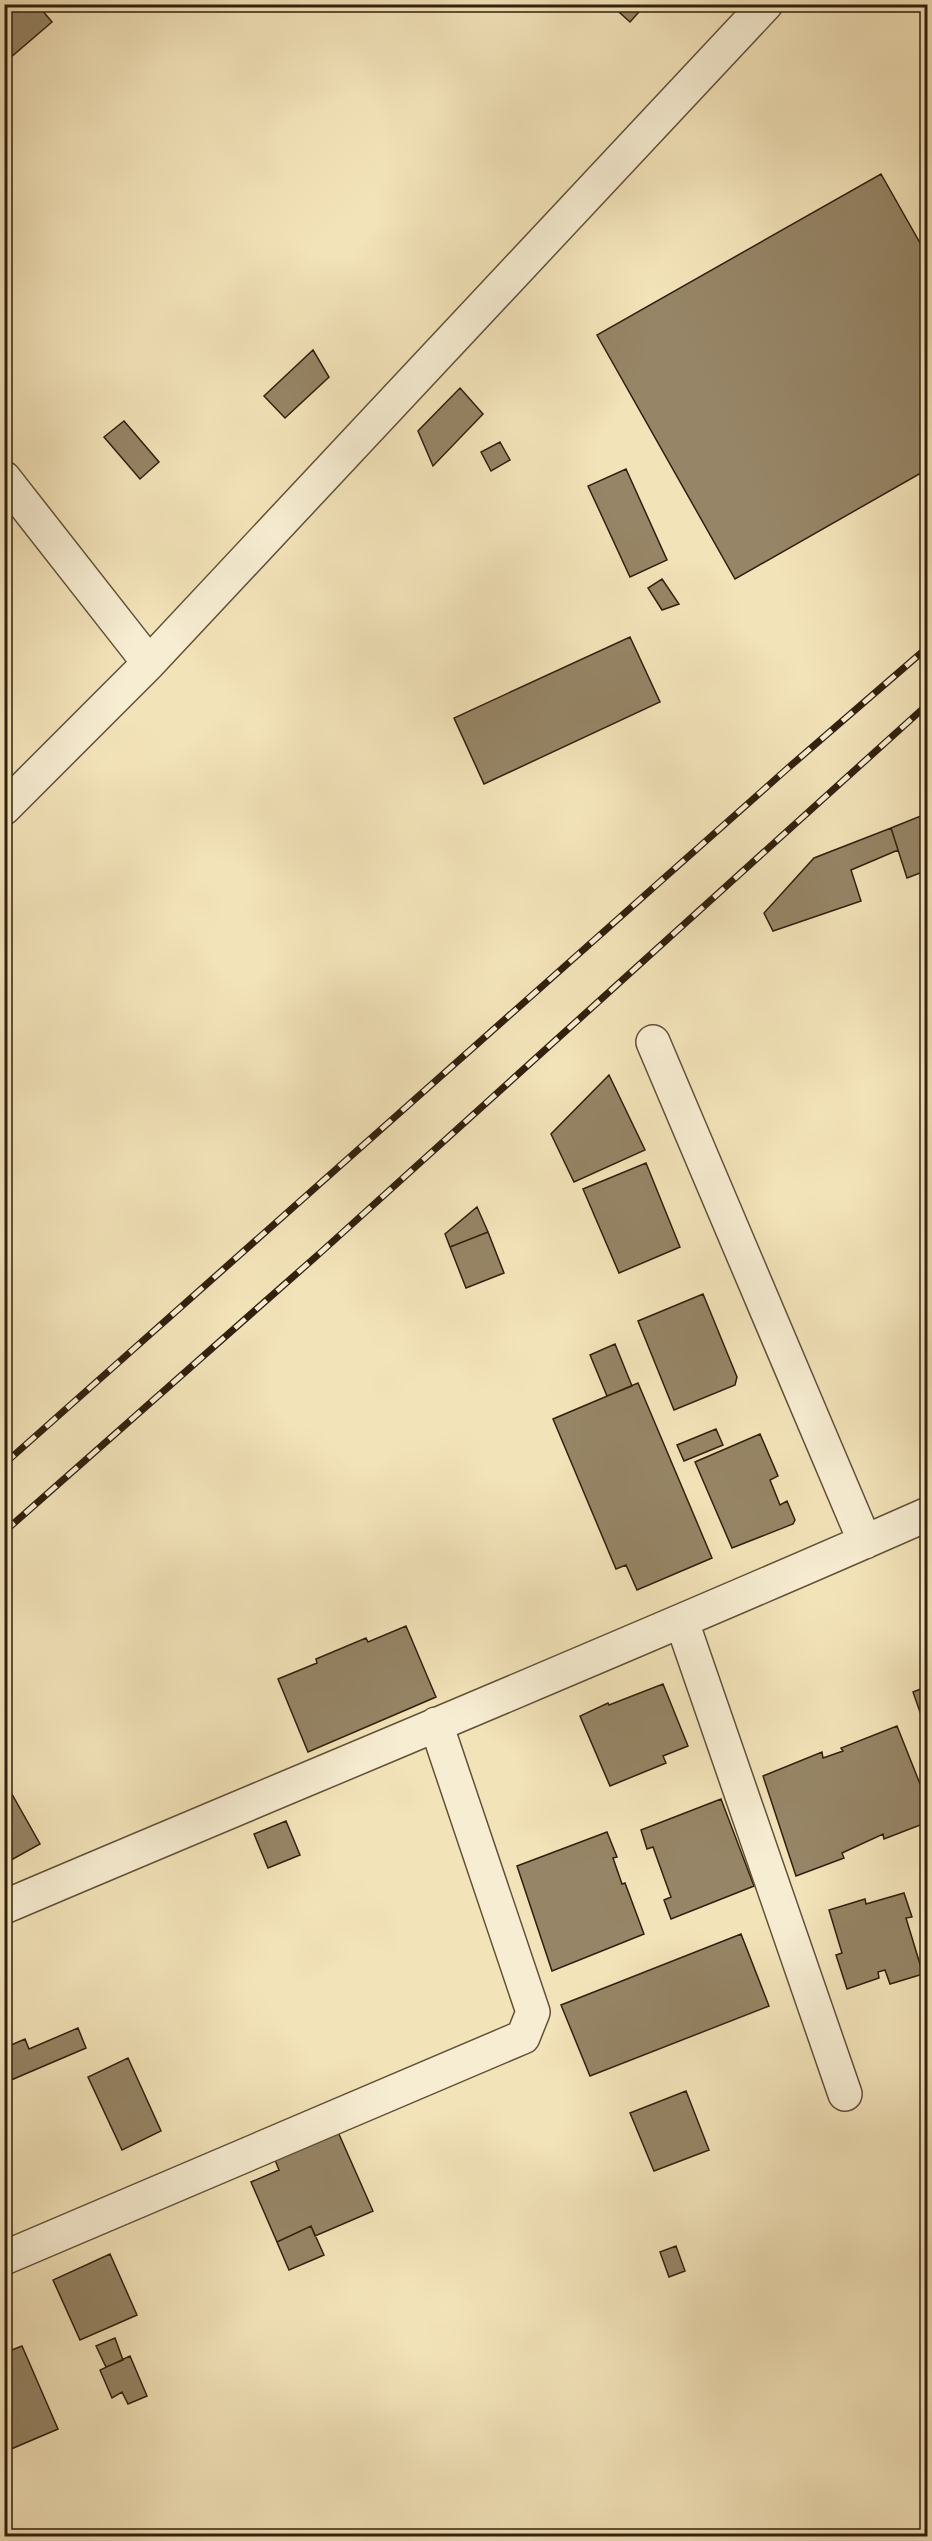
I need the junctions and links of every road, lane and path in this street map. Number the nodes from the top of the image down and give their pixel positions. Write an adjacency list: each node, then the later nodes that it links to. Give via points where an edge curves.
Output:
1 (766, 4): 3 (street)
2 (4, 478): 3 (street)
3 (149, 663): 4 (street)
4 (4, 808)
5 (653, 1042): 7 (street)
6 (927, 1514): 7 (street)
7 (865, 1542): 8 (street)
8 (682, 1622): 9 (street); 11 (street)
9 (436, 1724): 10 (street); 12 (street, via 533,2012 523,2037)
10 (4, 1907)
11 (845, 2094)
12 (4, 2258)

